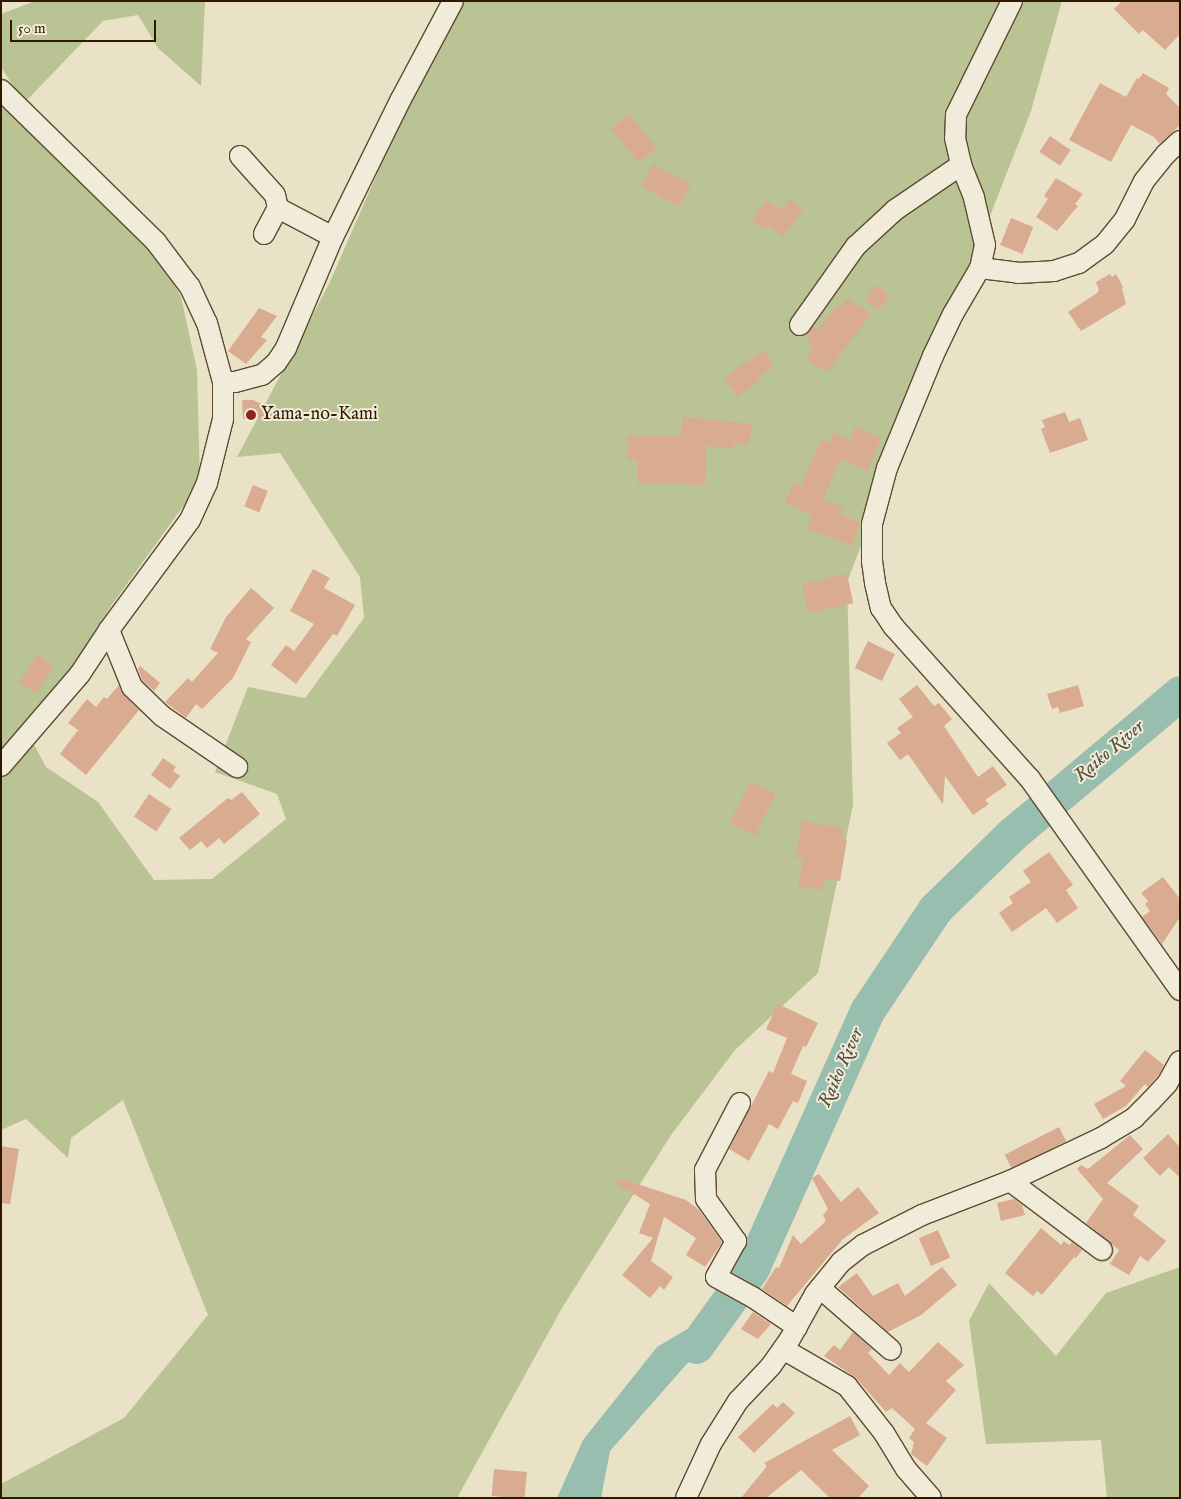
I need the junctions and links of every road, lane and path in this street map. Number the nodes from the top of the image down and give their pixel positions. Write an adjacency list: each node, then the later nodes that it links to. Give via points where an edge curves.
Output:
1 (453, 1): 9 (street, via 400,99)
2 (1012, 1): 6 (street, via 956,115 955,138)
3 (1, 90): 12 (street, via 156,242 190,287 207,323)
4 (1180, 141): 10 (street, via 1144,181 1126,219 1105,244 1079,263 1054,271)
5 (240, 156): 7 (street, via 275,195)
6 (961, 165): 10 (street, via 974,198 985,245); 11 (street, via 895,210 856,246)
7 (278, 208): 8 (street); 9 (street)
8 (264, 234)
9 (333, 236): 12 (street, via 286,348 276,363 262,375)
10 (980, 268): 16 (street, via 932,356 887,468 872,524 872,561 880,608 1030,779)
11 (800, 325)
12 (223, 382): 13 (street, via 223,419 207,483 190,520)
13 (109, 630): 14 (street, via 80,674); 15 (street, via 132,687 162,716)
14 (1, 766)
15 (237, 767)
16 (1180, 990)
17 (1180, 1061): 19 (street, via 1167,1084 1134,1118 1101,1138)
18 (740, 1104): 22 (street, via 705,1170 706,1199 736,1241 716,1277)
19 (1010, 1180): 20 (street); 21 (street, via 922,1215 863,1245 841,1262)
20 (1102, 1250)
21 (820, 1288): 22 (street); 24 (street)
22 (797, 1327): 23 (street)
23 (783, 1349): 25 (street, via 738,1402 711,1444); 26 (street, via 846,1386)
24 (891, 1350)
25 (686, 1498)
26 (931, 1498)

